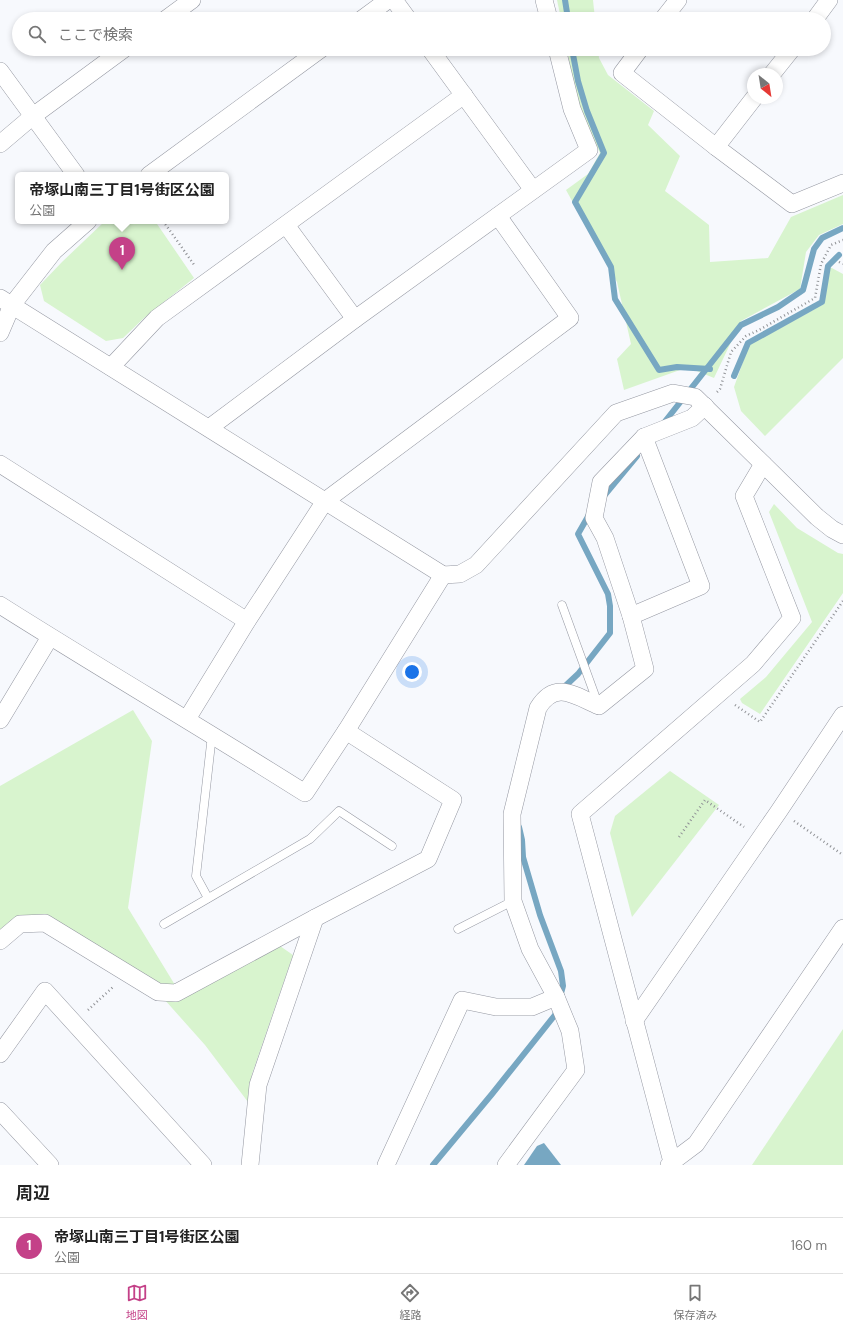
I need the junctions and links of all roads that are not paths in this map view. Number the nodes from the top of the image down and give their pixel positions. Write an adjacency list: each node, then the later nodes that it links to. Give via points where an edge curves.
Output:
1 (192, 0): 7 (street)
2 (388, 0): 8 (street)
3 (394, 0): 9 (street)
4 (544, 0): 10 (street)
5 (678, 0): 11 (street)
6 (830, 0): 12 (street)
7 (176, 12)
8 (372, 12)
9 (403, 12)
10 (547, 12)
11 (669, 12)
12 (821, 12)
13 (114, 56): 23 (street)
14 (311, 56): 27 (street)
15 (435, 56): 21 (street)
16 (558, 56): 29 (street, via 572,109 589,150)
17 (635, 56): 25 (street, via 622,73)
18 (786, 56): 19 (street)
19 (777, 68)
20 (0, 71): 23 (street)
21 (464, 95): 29 (street); 32 (street)
22 (749, 104): 25 (street)
23 (33, 116): 24 (street); 26 (street)
24 (0, 144)
25 (716, 147): 28 (street, via 792,204)
26 (74, 172)
27 (153, 172)
28 (843, 183)
29 (534, 190): 30 (street)
30 (498, 216): 34 (street); 42 (street, via 570,318)
31 (85, 224): 33 (street, via 54,251)
32 (286, 225): 34 (street); 36 (street, via 157,318)
33 (6, 301): 35 (street); 36 (street)
34 (355, 319): 38 (street)
35 (0, 333)
36 (111, 367): 38 (street)
37 (700, 402): 39 (street, via 692,418); 41 (street); 44 (street, via 673,393 616,413 476,565 460,574)
38 (209, 428): 42 (street)
39 (644, 437): 47 (street, via 601,482 594,518 605,538); 47 (street, via 701,586)
40 (0, 464): 48 (street)
41 (763, 464): 43 (street, via 817,517); 65 (street, via 744,496 792,618 753,664 580,814)
42 (325, 501): 44 (street); 48 (street)
43 (843, 535)
44 (443, 575): 54 (street)
45 (0, 605): 49 (street)
46 (562, 605): 50 (lane)
47 (631, 616): 50 (street, via 645,669)
48 (247, 621): 52 (street)
49 (50, 637): 52 (street); 53 (street)
50 (598, 706): 58 (street, via 565,692 554,692 544,699 538,708 512,814)
51 (843, 715): 65 (street)
52 (187, 719): 55 (street)
53 (0, 720)
54 (346, 731): 55 (street, via 305,793); 59 (street, via 452,800 428,859)
55 (212, 735): 57 (lane, via 196,876)
56 (392, 846): 57 (lane, via 339,811 310,839)
57 (208, 898): 60 (lane)
58 (513, 901): 62 (lane); 64 (street, via 530,949)
59 (315, 918): 63 (street, via 176,993 158,992 45,923 20,924); 71 (street, via 258,1085)
60 (164, 924)
61 (843, 928): 68 (street, via 696,1144)
62 (458, 929)
63 (0, 941)
64 (556, 997): 72 (street, via 532,1007 496,1007 462,1000); 73 (street, via 570,1031 576,1070)
65 (634, 1021): 68 (street)
66 (0, 1054): 70 (street, via 45,991)
67 (0, 1111): 69 (street)
68 (670, 1164)
69 (50, 1165)
70 (203, 1165)
71 (250, 1165)
72 (386, 1165)
73 (506, 1165)

